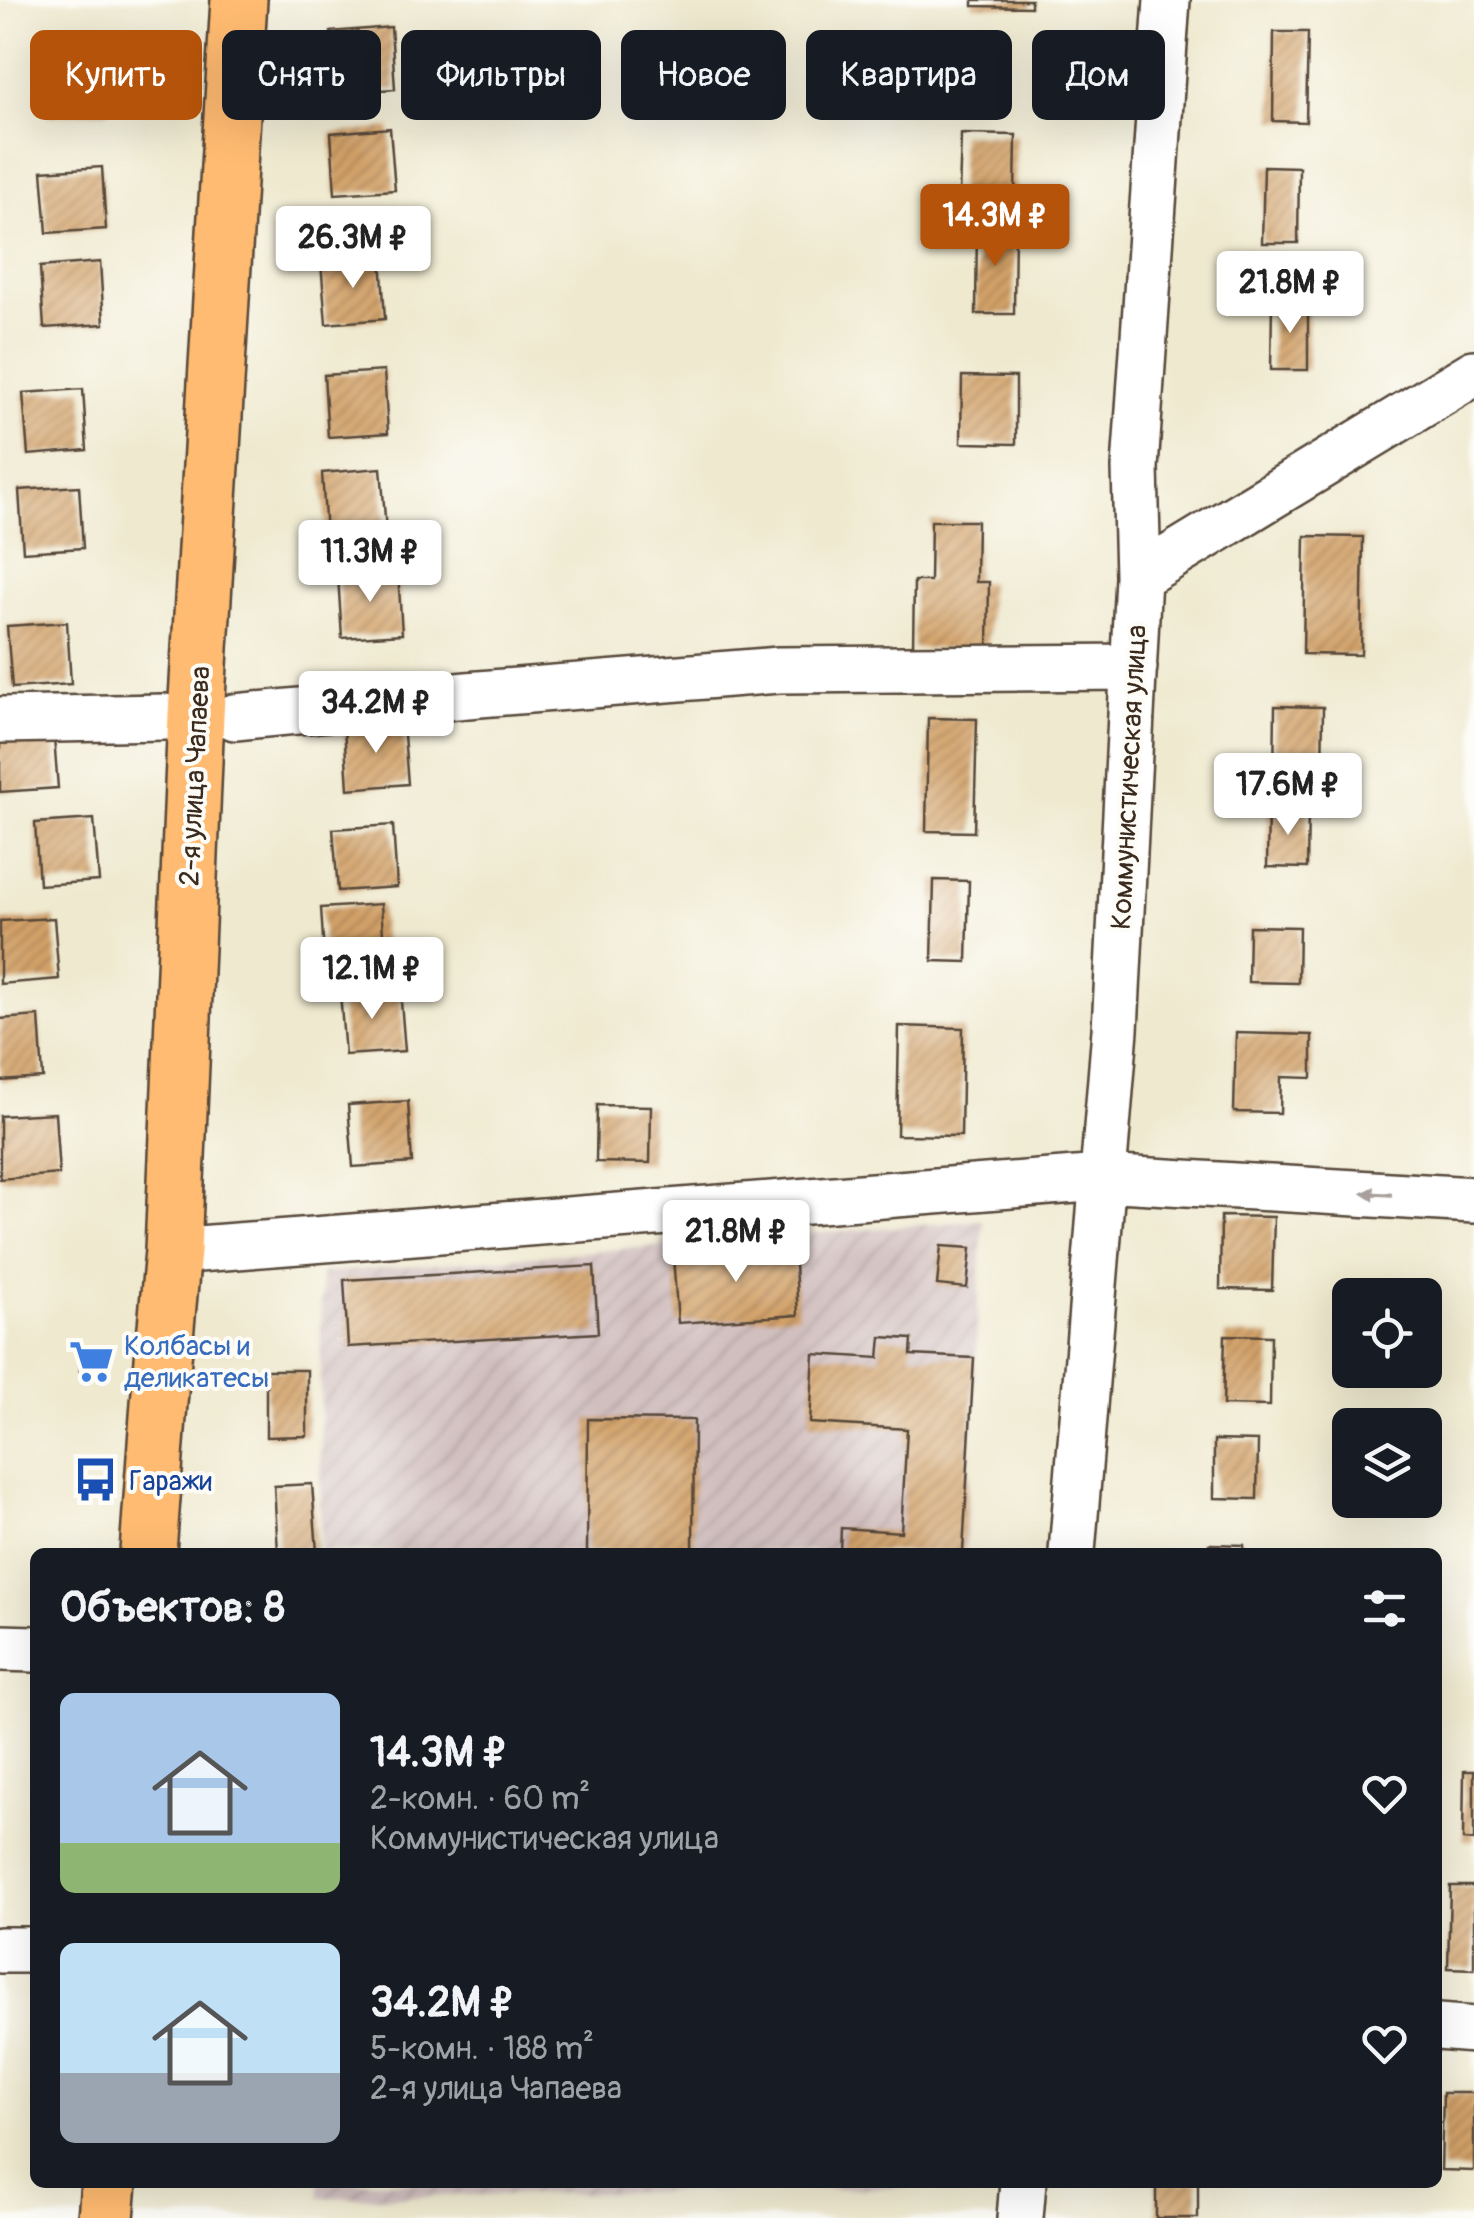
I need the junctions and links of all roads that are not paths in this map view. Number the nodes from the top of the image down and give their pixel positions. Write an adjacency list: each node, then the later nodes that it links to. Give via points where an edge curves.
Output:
1 (240, 0): 11 (main road, 2-я улица Чапаева, via 197,695)
2 (1167, 0): 4 (street, Коммунистическая улица, via 1135,468)
3 (1474, 373): 4 (street)
4 (1138, 577): 5 (street, Коммунистическая улица)
5 (1134, 668): 6 (street, via 779,670); 9 (street, Коммунистическая улица)
6 (235, 716)
7 (165, 717): 8 (street)
8 (0, 720)
9 (1102, 1178): 10 (street, one-way to 9); 11 (street); 13 (street, Коммунистическая улица)
10 (1474, 1200)
11 (173, 1251): 12 (main road, 2-я улица Чапаева)
12 (148, 1548)
13 (1072, 1548)
14 (0, 1648): 15 (street)
15 (30, 1650)
16 (0, 1950): 17 (street)
17 (30, 1950)
18 (1442, 2027): 19 (street)
19 (1474, 2030)
20 (108, 2188): 22 (main road)
21 (1022, 2188): 23 (street)
22 (106, 2218)
23 (1020, 2218)

